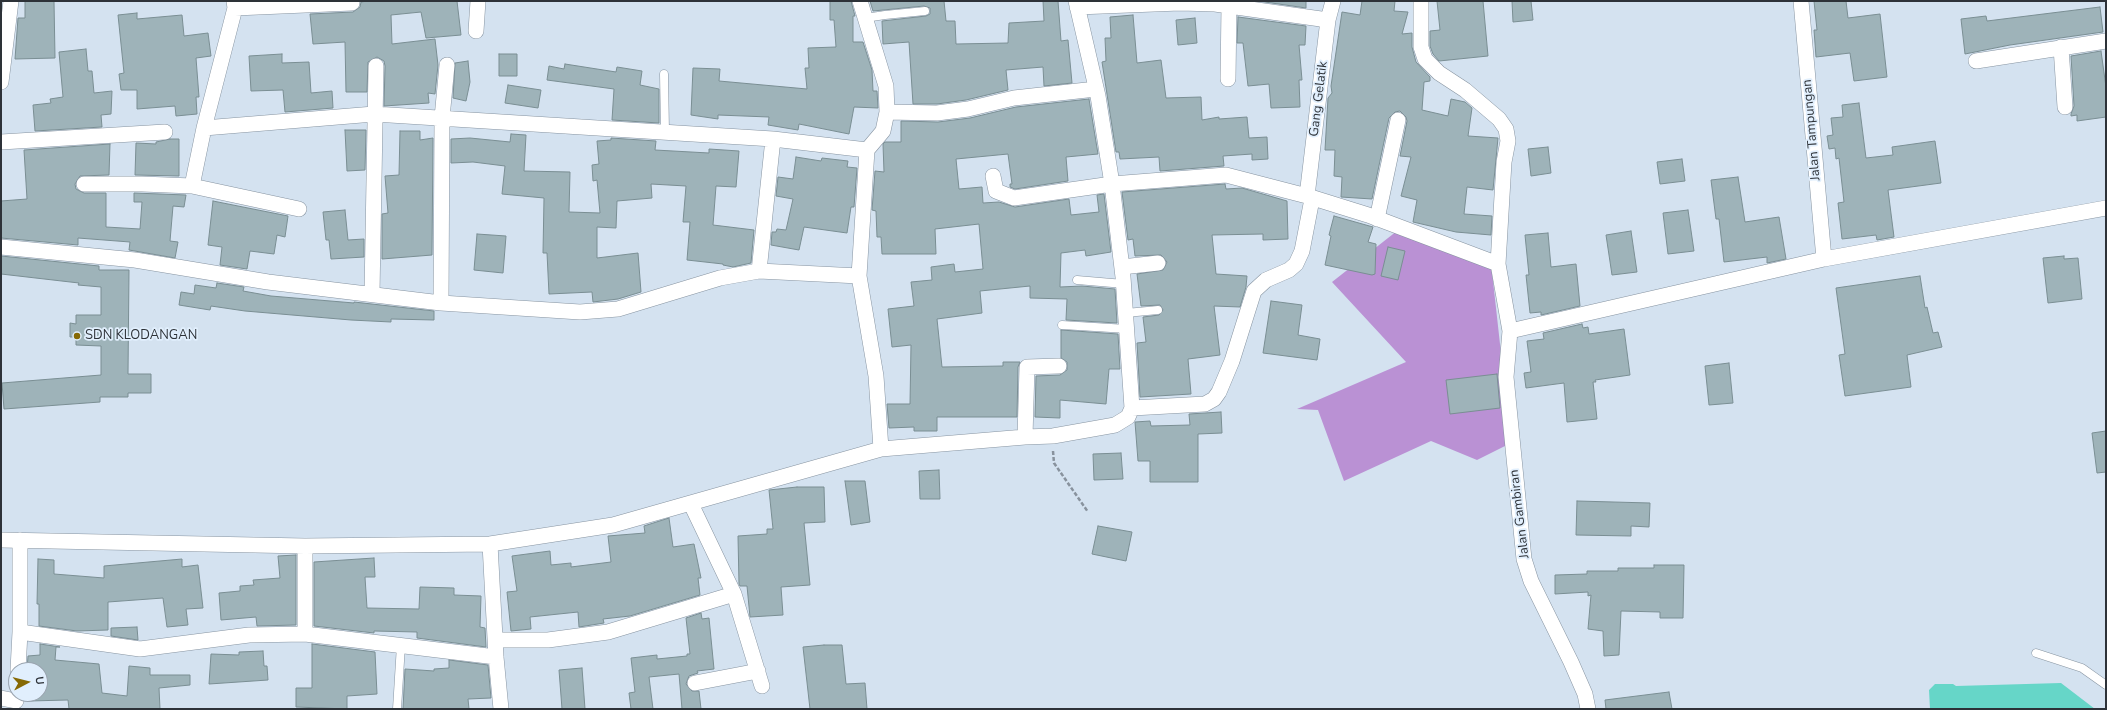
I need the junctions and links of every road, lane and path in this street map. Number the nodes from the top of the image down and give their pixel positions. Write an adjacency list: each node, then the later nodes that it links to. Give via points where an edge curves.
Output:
1 (12, 1): 22 (street)
2 (478, 1): 14 (street)
3 (860, 1): 12 (street)
4 (1332, 1): 13 (street, Gang Gelatik)
5 (1422, 1): 46 (street, Jalan Gambiran, via 1420,47 1424,59 1439,74 1465,90 1499,119 1506,129 1508,141 1504,162)
6 (1801, 1): 44 (street, Jalan Tampungan)
7 (352, 3): 8 (street)
8 (234, 4): 29 (street)
9 (1076, 4): 10 (street, via 1180,3); 23 (street)
10 (1229, 6): 13 (street); 21 (street)
11 (926, 11): 12 (lane)
12 (865, 18): 25 (street, via 886,86)
13 (1328, 20): 39 (street, Gang Gelatik)
14 (476, 31)
15 (2106, 41): 16 (street)
16 (2061, 47): 17 (street); 24 (street)
17 (1976, 61)
18 (447, 65): 27 (street)
19 (376, 66): 26 (street)
20 (664, 74): 31 (lane)
21 (1228, 79)
22 (1, 82)
23 (1096, 89): 25 (street, via 1014,98 968,109 937,113); 37 (street)
24 (2064, 107)
25 (888, 112): 34 (street, via 883,131)
26 (374, 114): 27 (street); 29 (street); 52 (street)
27 (442, 118): 31 (street); 53 (street)
28 (1398, 120): 42 (street)
29 (204, 128): 38 (street)
30 (165, 132): 33 (street)
31 (665, 132): 32 (street)
32 (772, 139): 34 (street); 48 (street)
33 (1, 142)
34 (867, 150): 49 (street)
35 (993, 176): 37 (street, via 996,191 1014,198)
36 (84, 184): 38 (street)
37 (1112, 184): 39 (street, via 1226,175); 47 (street)
38 (192, 186): 41 (street)
39 (1310, 198): 42 (street); 60 (street, Gang Gelatik, via 1302,251 1296,264 1266,280 1254,291 1232,361 1214,399 1200,405)
40 (2106, 208): 44 (street)
41 (299, 209)
42 (1377, 219): 46 (street)
43 (1, 247): 52 (street, via 135,260 268,282)
44 (1824, 259): 58 (street)
45 (1158, 263): 47 (street)
46 (1498, 264): 58 (street, Jalan Gambiran)
47 (1122, 267): 51 (street)
48 (759, 271): 49 (street); 53 (street, via 720,278 618,309 580,312)
49 (859, 276): 63 (street, via 876,376)
50 (1076, 280): 51 (lane)
51 (1124, 284): 55 (street)
52 (372, 294): 53 (street)
53 (441, 303)
54 (1158, 310): 55 (lane)
55 (1126, 313): 57 (street)
56 (1062, 325): 57 (lane)
57 (1127, 329): 60 (street)
58 (1510, 331): 84 (street, Jalan Gambiran, via 1506,377 1524,559 1531,581 1574,668 1585,694)
59 (1059, 366): 62 (street, via 1027,367)
60 (1132, 408): 61 (street, via 1128,417 1114,425)
61 (1053, 436): 62 (street); 65 (path, via 1054,463)
62 (1025, 437): 63 (street)
63 (882, 449): 64 (street)
64 (691, 504): 68 (street, via 613,525); 70 (street)
65 (1088, 512)
66 (1, 540): 67 (street)
67 (20, 540): 69 (street); 71 (street)
68 (490, 544): 69 (street); 73 (street)
69 (305, 546): 72 (street)
70 (734, 594): 73 (street, via 608,632 548,640); 78 (street)
71 (20, 632): 72 (street, via 140,649 248,635); 77 (street)
72 (305, 634): 74 (street)
73 (496, 640): 76 (street)
74 (401, 646): 76 (street); 82 (lane)
75 (2036, 653): 80 (lane, via 2082,668)
76 (496, 657): 83 (street)
77 (18, 662)
78 (758, 671): 79 (street); 81 (street)
79 (695, 683)
80 (2106, 685)
81 (762, 686)
82 (397, 709)
83 (502, 709)
84 (1588, 709)

